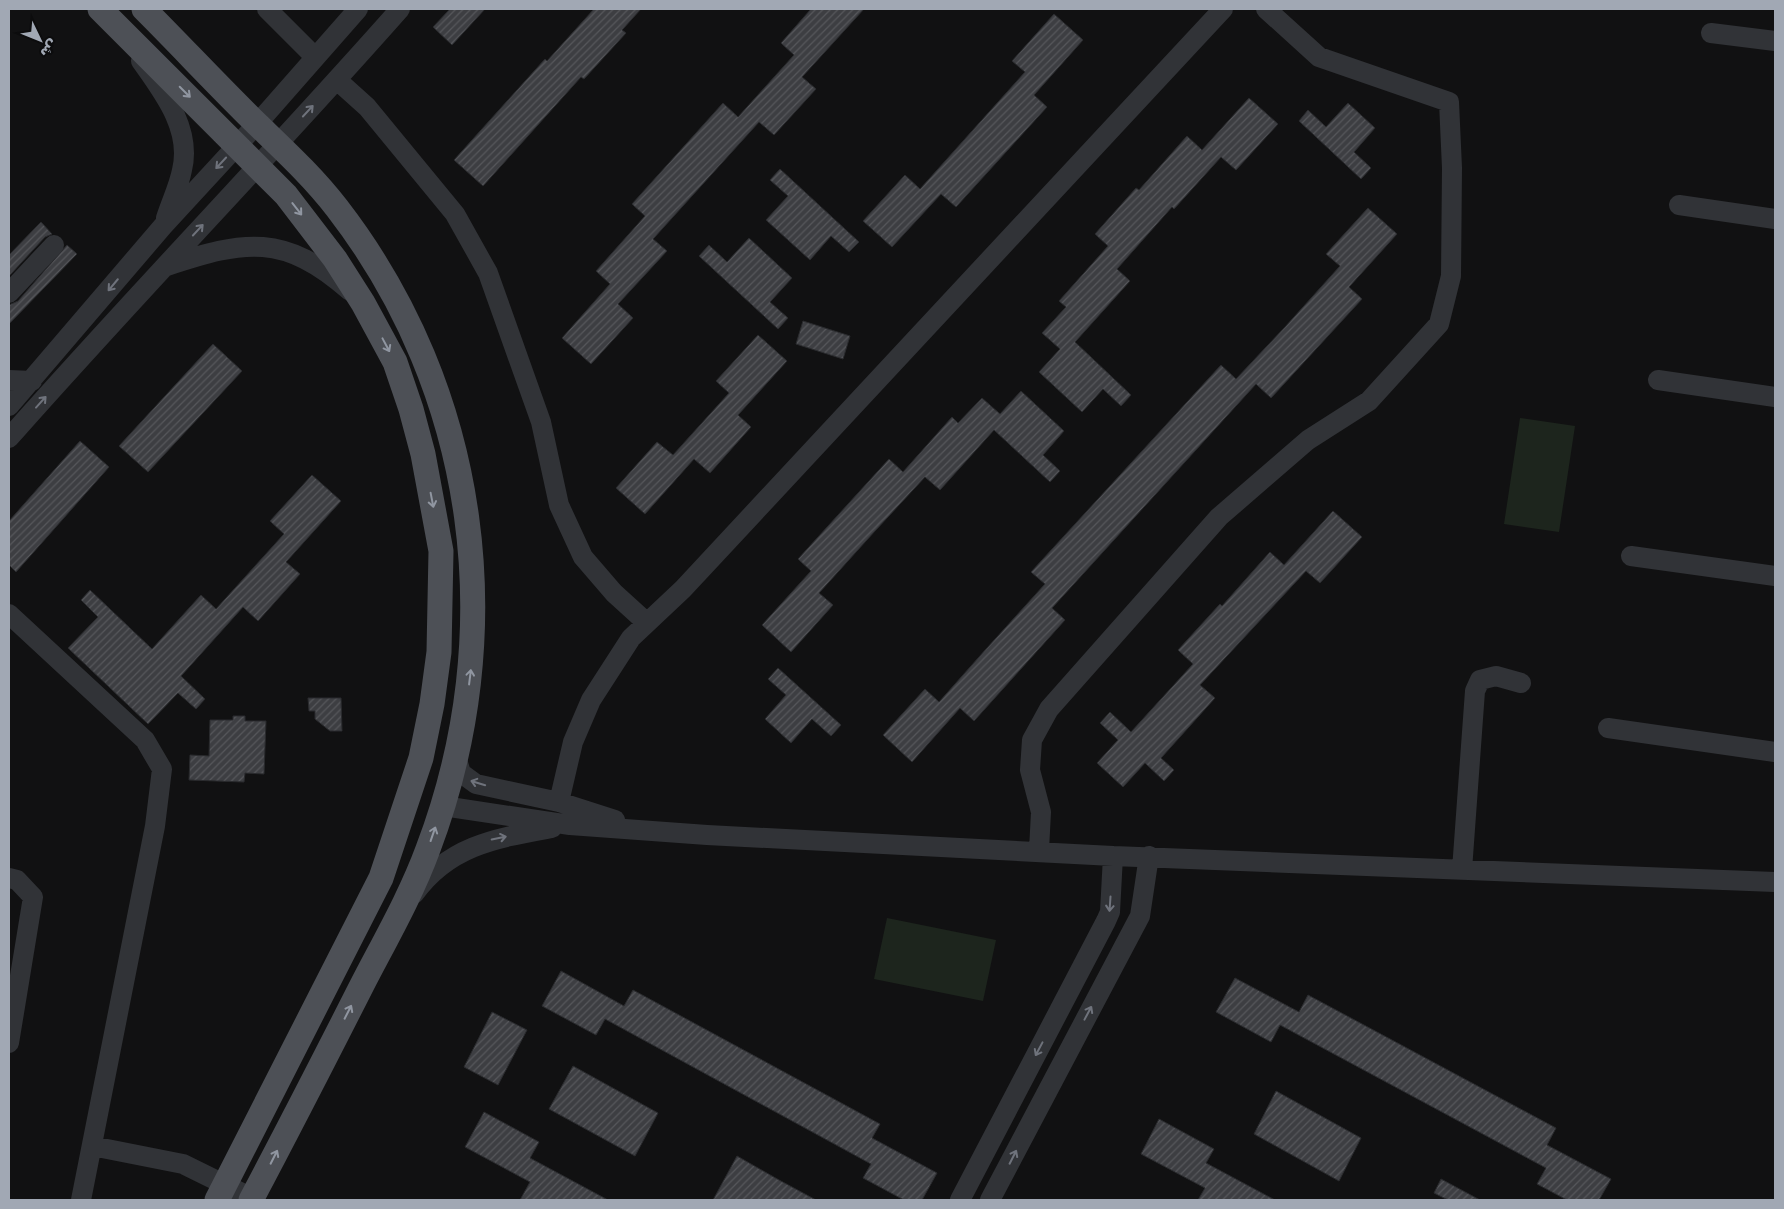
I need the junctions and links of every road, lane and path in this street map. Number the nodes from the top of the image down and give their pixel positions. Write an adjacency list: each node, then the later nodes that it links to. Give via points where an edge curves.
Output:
1 (100, 9): 8 (main road)
2 (144, 9): 13 (main road)
3 (267, 9): 11 (street)
4 (358, 9): 11 (street)
5 (400, 9): 12 (street)
6 (1223, 9): 33 (street, via 684,589)
7 (1266, 9): 42 (street, via 1319,57 1449,102 1451,276 1439,324 1369,401 1308,440 1220,516 1049,709 1032,740 1030,770 1041,812)
8 (120, 28): 15 (main road, one-way to 15); 19 (street, via 165,96 181,132 182,170)
9 (1711, 33): 10 (street)
10 (1775, 41)
11 (315, 57): 13 (street)
12 (337, 80): 14 (street, one-way to 12); 33 (street, via 366,107 460,223 488,273 534,403 563,514 583,557 614,593)
13 (257, 124): 14 (main road); 15 (street)
14 (278, 143): 16 (street); 37 (main road, one-way to 14, via 471,668 472,574 462,485 448,425 416,336 393,293 337,208)
15 (238, 146): 16 (main road); 19 (street, one-way to 19)
16 (258, 165): 21 (street, one-way to 16); 23 (main road, one-way to 23, via 312,227)
17 (1680, 204): 18 (street)
18 (1775, 218)
19 (163, 226): 26 (street, one-way to 26)
20 (54, 245): 22 (street)
21 (165, 266): 23 (street, via 215,250 269,248 313,262); 29 (street, one-way to 21)
22 (9, 293)
23 (363, 303): 51 (main road, one-way to 51, via 395,362 411,409 441,551 439,652 432,704 421,758 381,878)
24 (9, 380): 26 (street)
25 (1658, 380): 27 (street)
26 (32, 381): 28 (street)
27 (1775, 397)
28 (9, 406)
29 (9, 438)
30 (1630, 556): 31 (street)
31 (1775, 576)
32 (9, 614): 50 (street, via 145,740 162,769 155,826)
33 (647, 623): 38 (street, via 631,638 591,700 573,742)
34 (1521, 683): 45 (street, via 1496,676 1480,680 1475,691)
35 (1608, 728): 36 (street)
36 (1775, 752)
37 (457, 760): 38 (street, one-way to 37, via 476,784 461,773); 39 (main road)
38 (560, 802): 41 (street)
39 (443, 806): 40 (street); 48 (main road, one-way to 39, via 427,852)
40 (570, 825): 41 (street); 48 (street, one-way to 40, via 435,870 452,857 493,839)
41 (643, 829): 42 (street, via 707,835)
42 (1039, 850): 43 (street)
43 (1113, 856): 44 (street); 54 (street, one-way to 54, via 1110,912 1106,921)
44 (1149, 856): 45 (street); 55 (street, one-way to 44, via 1140,916)
45 (1462, 870): 47 (street)
46 (9, 878): 49 (street, via 18,880 33,897)
47 (1775, 882)
48 (395, 920): 52 (main road, one-way to 48)
49 (9, 1043)
50 (92, 1146): 51 (street, via 182,1164); 53 (street)
51 (221, 1192): 52 (street)
52 (252, 1199)
53 (81, 1200)
54 (960, 1200)
55 (990, 1200)

